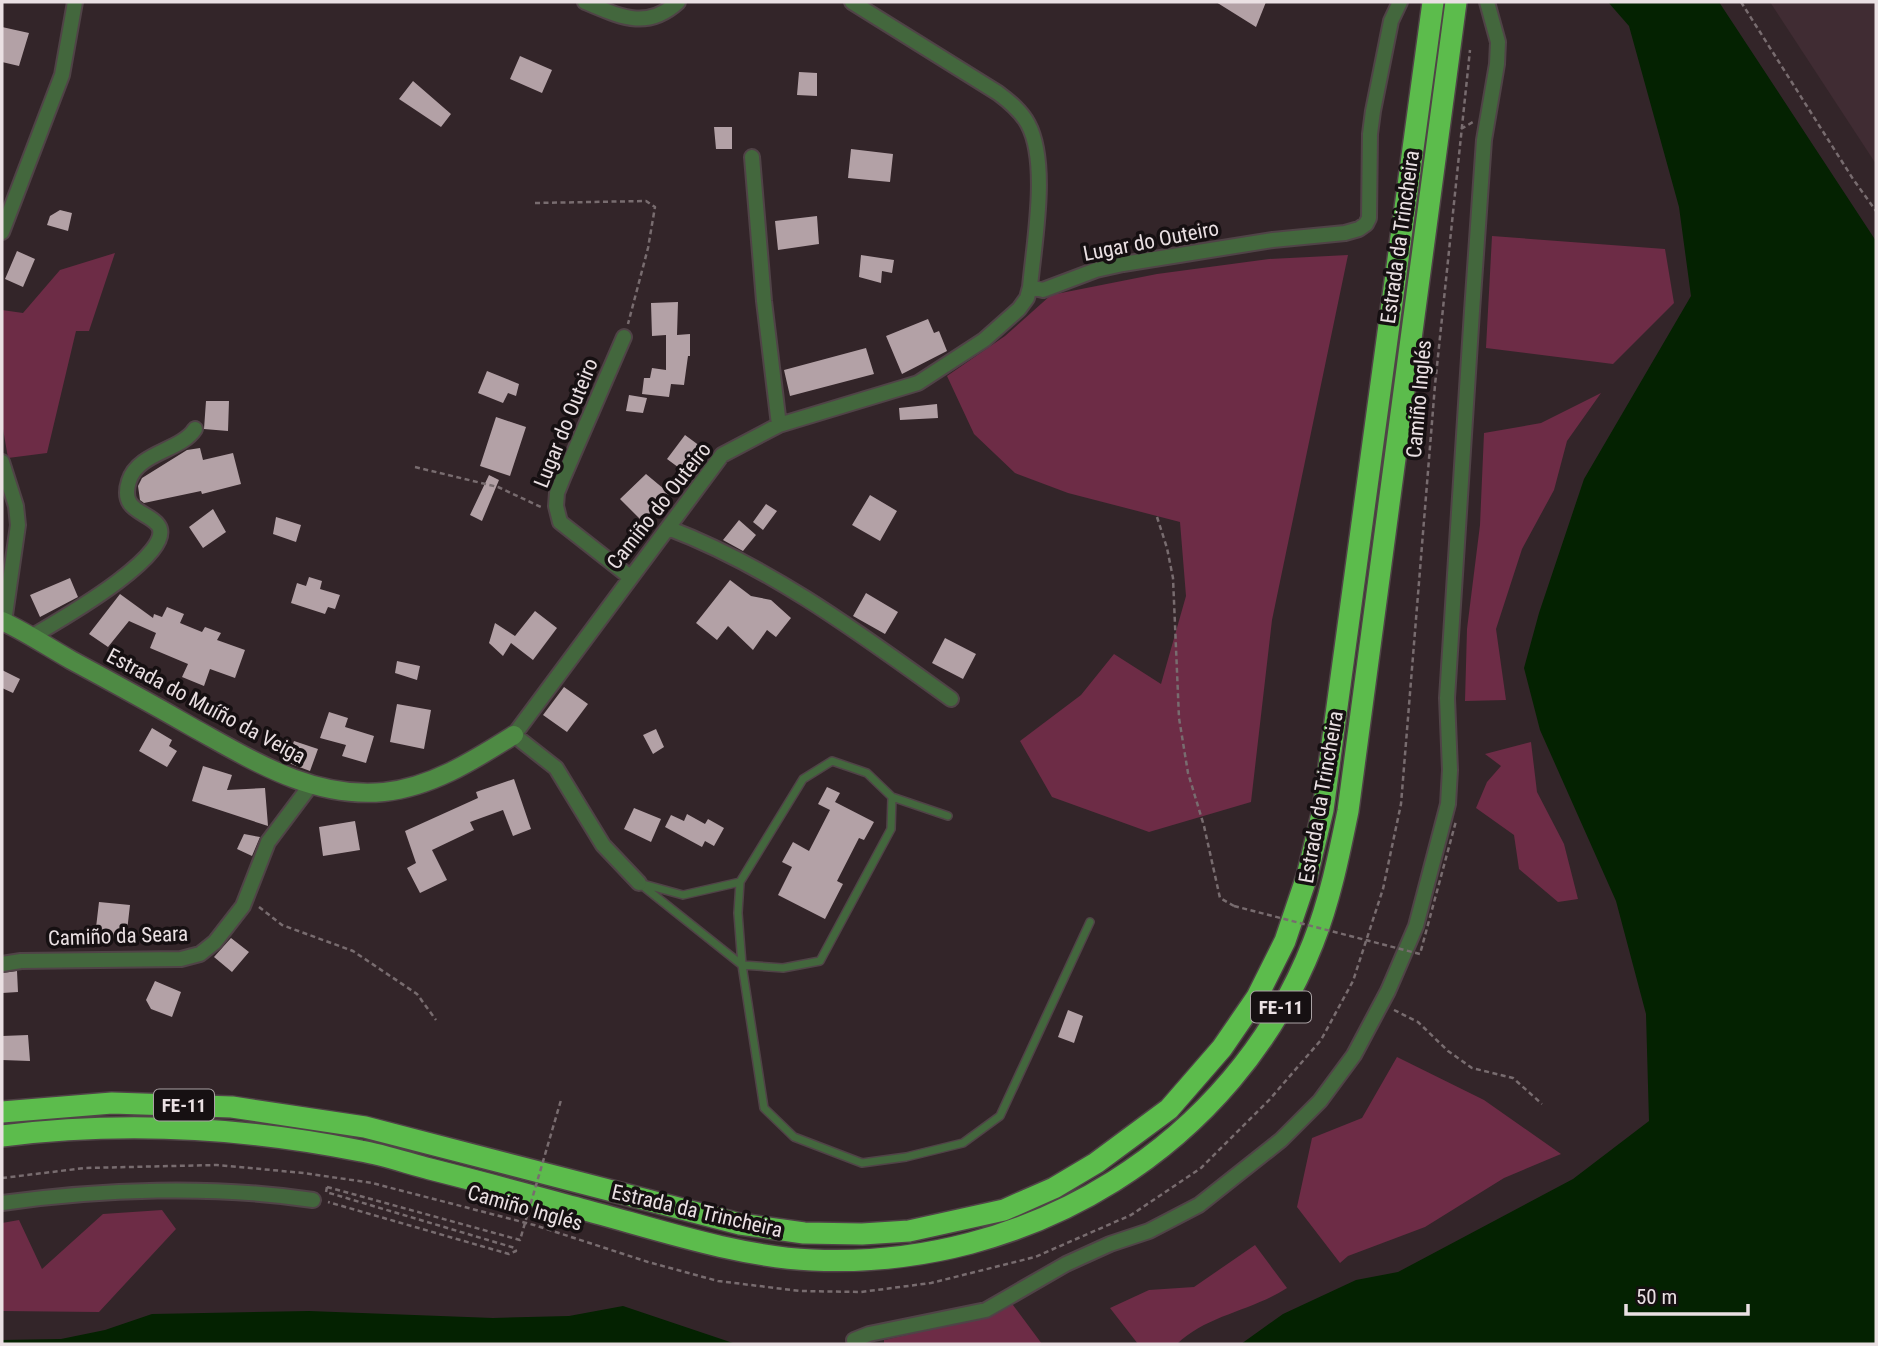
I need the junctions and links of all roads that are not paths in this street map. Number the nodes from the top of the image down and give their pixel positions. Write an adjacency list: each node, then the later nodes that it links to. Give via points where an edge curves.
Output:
1 (75, 2): 10 (street, via 62,75)
2 (585, 2): 3 (street, via 615,15 644,20)
3 (678, 2)
4 (852, 2): 11 (street, via 998,93 1029,125 1038,155)
5 (1400, 2): 11 (street, Lugar do Outeiro, via 1391,21 1373,111 1366,224 1345,233 1273,240 1096,270 1043,290)
6 (1433, 2): 30 (highway, Estrada da Trincheira / FE-11, via 1322,810 1307,876 1285,941 1257,997 1222,1048 1169,1109 1096,1163 1004,1210 909,1231 862,1234 804,1233 740,1224 365,1127 232,1107 112,1103)
7 (1457, 2): 31 (highway, Estrada da Trincheira / FE-11, via 1350,797 1335,873 1313,943 1286,1001 1244,1064 1189,1125 1113,1184 1013,1232 913,1256 865,1261 809,1260 743,1251 362,1151 231,1131 118,1126)
8 (1487, 2): 34 (street, via 1498,42 1497,64 1484,140 1471,325 1447,698 1448,804 1416,926 1381,1003 1354,1055 1320,1101 1281,1140 1199,1205 1066,1264 986,1310)
9 (752, 158): 13 (street)
10 (2, 233)
11 (1030, 287): 13 (street, Camiño do Outeiro, via 1019,309 984,340 918,383)
12 (624, 337): 17 (street, Lugar do Outeiro, via 557,493 556,506 560,522)
13 (779, 425): 16 (street, Camiño do Outeiro, via 722,455)
14 (195, 429): 19 (street, via 189,438 139,467 130,479 127,494 133,507 158,524 161,532 149,555 121,580)
15 (2, 462): 18 (street, via 18,525)
16 (668, 528): 17 (street, Camiño do Outeiro); 20 (street, via 745,561)
17 (630, 577): 21 (street, Camiño do Outeiro)
18 (3, 622): 19 (street, Estrada do Muíño da Veiga)
19 (31, 637): 22 (street, Estrada do Muíño da Veiga, via 227,746)
20 (951, 699)
21 (513, 735): 22 (street, Estrada do Muíño da Veiga, via 423,783 359,793); 26 (street, via 556,768 603,845)
22 (310, 786): 28 (street, Camiño da Seara, via 268,842 243,906 200,954 181,959)
23 (892, 797): 24 (lane); 25 (lane, via 867,773 831,761 803,779); 29 (lane, via 891,829 820,961 783,968)
24 (948, 816)
25 (740, 882): 26 (lane, via 683,895); 29 (lane)
26 (639, 883): 29 (lane)
27 (1090, 922): 29 (lane, via 1000,1116 962,1143 862,1163 794,1137 765,1108)
28 (2, 964)
29 (742, 965)
30 (2, 1112)
31 (2, 1136)
32 (313, 1200): 33 (street, via 171,1192 48,1196)
33 (2, 1203)
34 (854, 1340)

